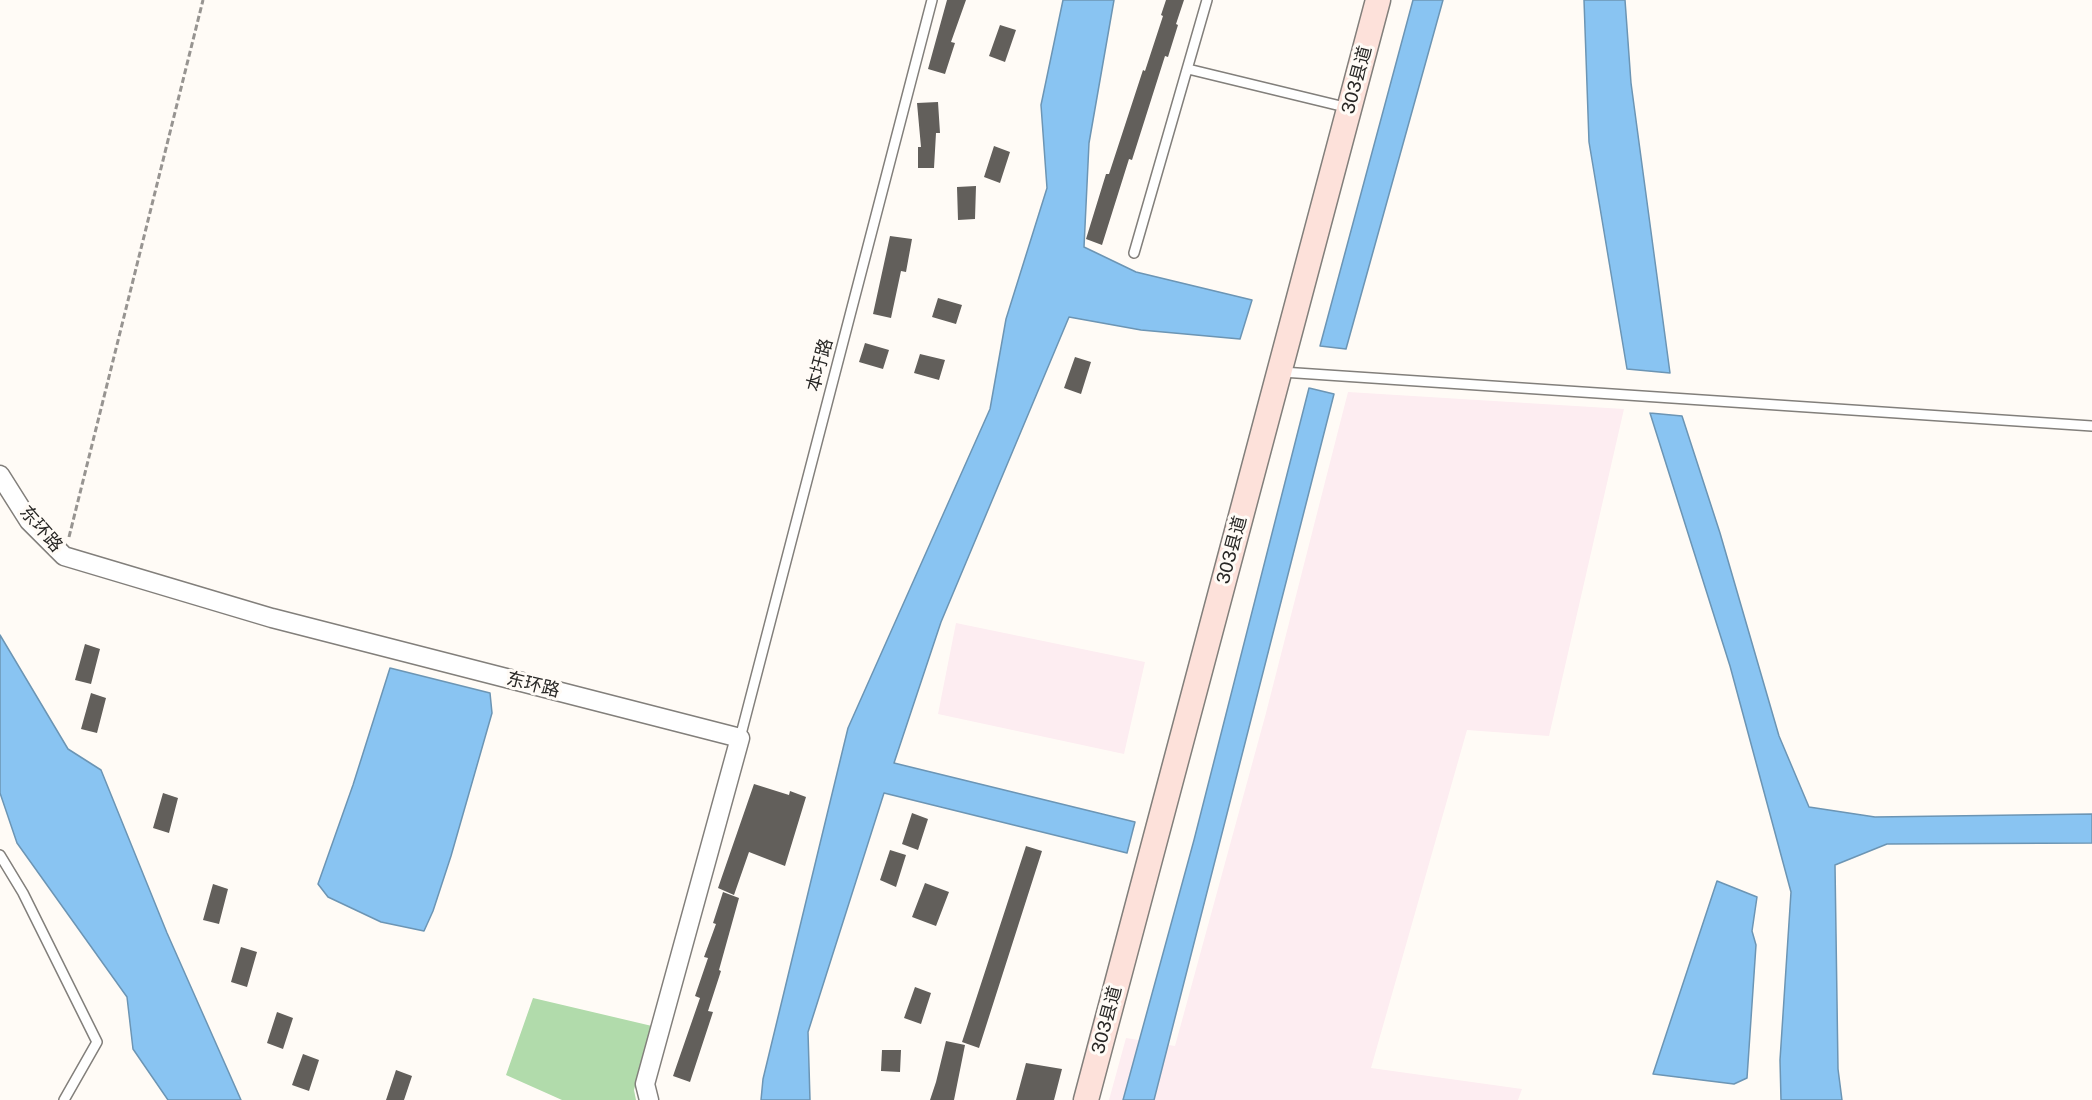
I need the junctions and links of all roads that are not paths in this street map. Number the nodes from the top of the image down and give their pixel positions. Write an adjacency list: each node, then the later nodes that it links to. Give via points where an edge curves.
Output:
1 (932, 0): 10 (lane, 本圩路)
2 (1208, 0): 4 (lane)
3 (1378, 0): 5 (main road, 303县道)
4 (1188, 69): 5 (lane); 6 (lane)
5 (1350, 108): 7 (main road, 303县道)
6 (1134, 253)
7 (1279, 371): 8 (lane); 14 (main road, 303县道)
8 (2092, 426)
9 (0, 475): 10 (street, 东环路, via 29,520 64,556 272,618)
10 (740, 738): 13 (street, via 645,1084)
11 (0, 855): 12 (lane, via 97,1042)
12 (64, 1100)
13 (649, 1100)
14 (1086, 1100)

